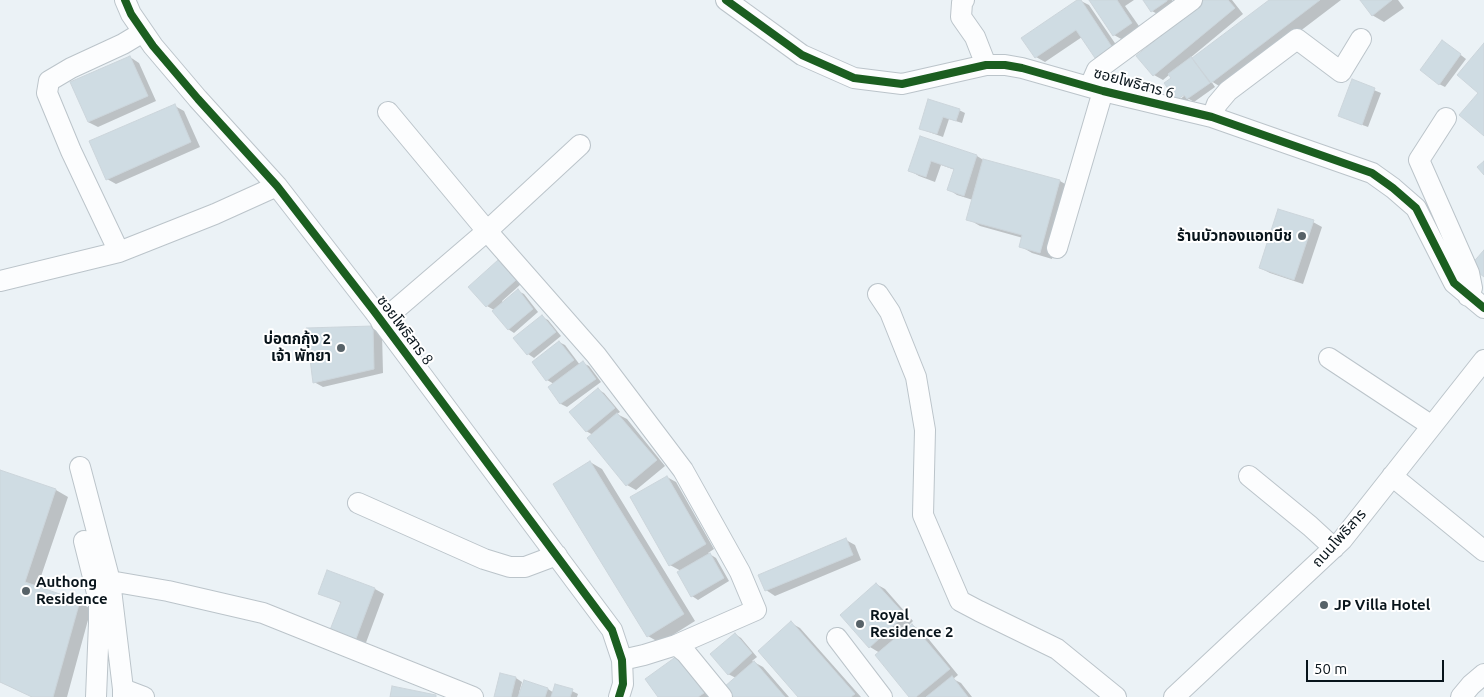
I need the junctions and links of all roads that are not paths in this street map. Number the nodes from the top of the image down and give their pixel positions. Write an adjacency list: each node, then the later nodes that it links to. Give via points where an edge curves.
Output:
1 (125, 0): 6 (street, ซอยโพธิสาร 8)
2 (726, 0): 5 (street, ซอยโพธิสาร 6)
3 (964, 0): 8 (street, via 961,18 975,37)
4 (1192, 0): 9 (street, via 1097,70)
5 (750, 8): 8 (street, ซอยโพธิสาร 6, via 802,55 854,78 902,84)
6 (143, 32): 14 (street, ซอยโพธิสาร 8); 17 (street, via 49,81 47,94)
7 (1361, 39): 11 (street, via 1341,72 1297,39 1228,91)
8 (986, 64): 9 (street, ซอยโพธิสาร 6, via 1022,68)
9 (1096, 89): 11 (street, ซอยโพธิสาร 6); 16 (street)
10 (388, 112): 15 (street)
11 (1212, 117): 20 (street, ซอยโพธิสาร 6, via 1372,173 1394,188 1416,208 1454,283)
12 (1446, 118): 20 (street, via 1419,160 1469,273 1472,288)
13 (580, 146): 15 (street)
14 (277, 186): 17 (street); 22 (street, ซอยโพธิสาร 8)
15 (488, 231): 22 (street); 36 (street, via 596,355 683,470 740,572 756,610)
16 (1057, 248)
17 (119, 252): 18 (street)
18 (0, 281)
19 (878, 294): 46 (street, via 890,312 916,377 925,430 923,515 960,600 1057,649)
20 (1468, 296): 21 (street, ซอยโพธิสาร 6)
21 (1484, 308)
22 (381, 322): 33 (street, ซอยโพธิสาร 8)
23 (1329, 358): 25 (street)
24 (1484, 360): 25 (street, ถนนโพธิสาร)
25 (1432, 426): 28 (street, ถนนโพธิสาร)
26 (80, 467): 34 (street)
27 (1249, 476): 31 (street)
28 (1392, 476): 31 (street, ถนนโพธิสาร); 32 (street)
29 (358, 503): 33 (street, via 484,559 510,567 525,566)
30 (84, 541): 40 (street, via 99,601)
31 (1334, 548): 47 (street, ถนนโพธิสาร)
32 (1484, 551)
33 (557, 555): 37 (street, ซอยโพธิสาร 8, via 612,630)
34 (110, 581): 39 (street); 42 (street, via 263,613)
35 (837, 638): 45 (street)
36 (676, 645): 37 (street); 44 (street)
37 (622, 660): 43 (street, ซอยโพธิสาร 8, via 623,684)
38 (1484, 674): 48 (street)
39 (123, 693): 41 (street)
40 (96, 697)
41 (144, 697)
42 (473, 697)
43 (619, 697)
44 (722, 697)
45 (882, 697)
46 (1116, 697)
47 (1174, 697)
48 (1461, 697)

